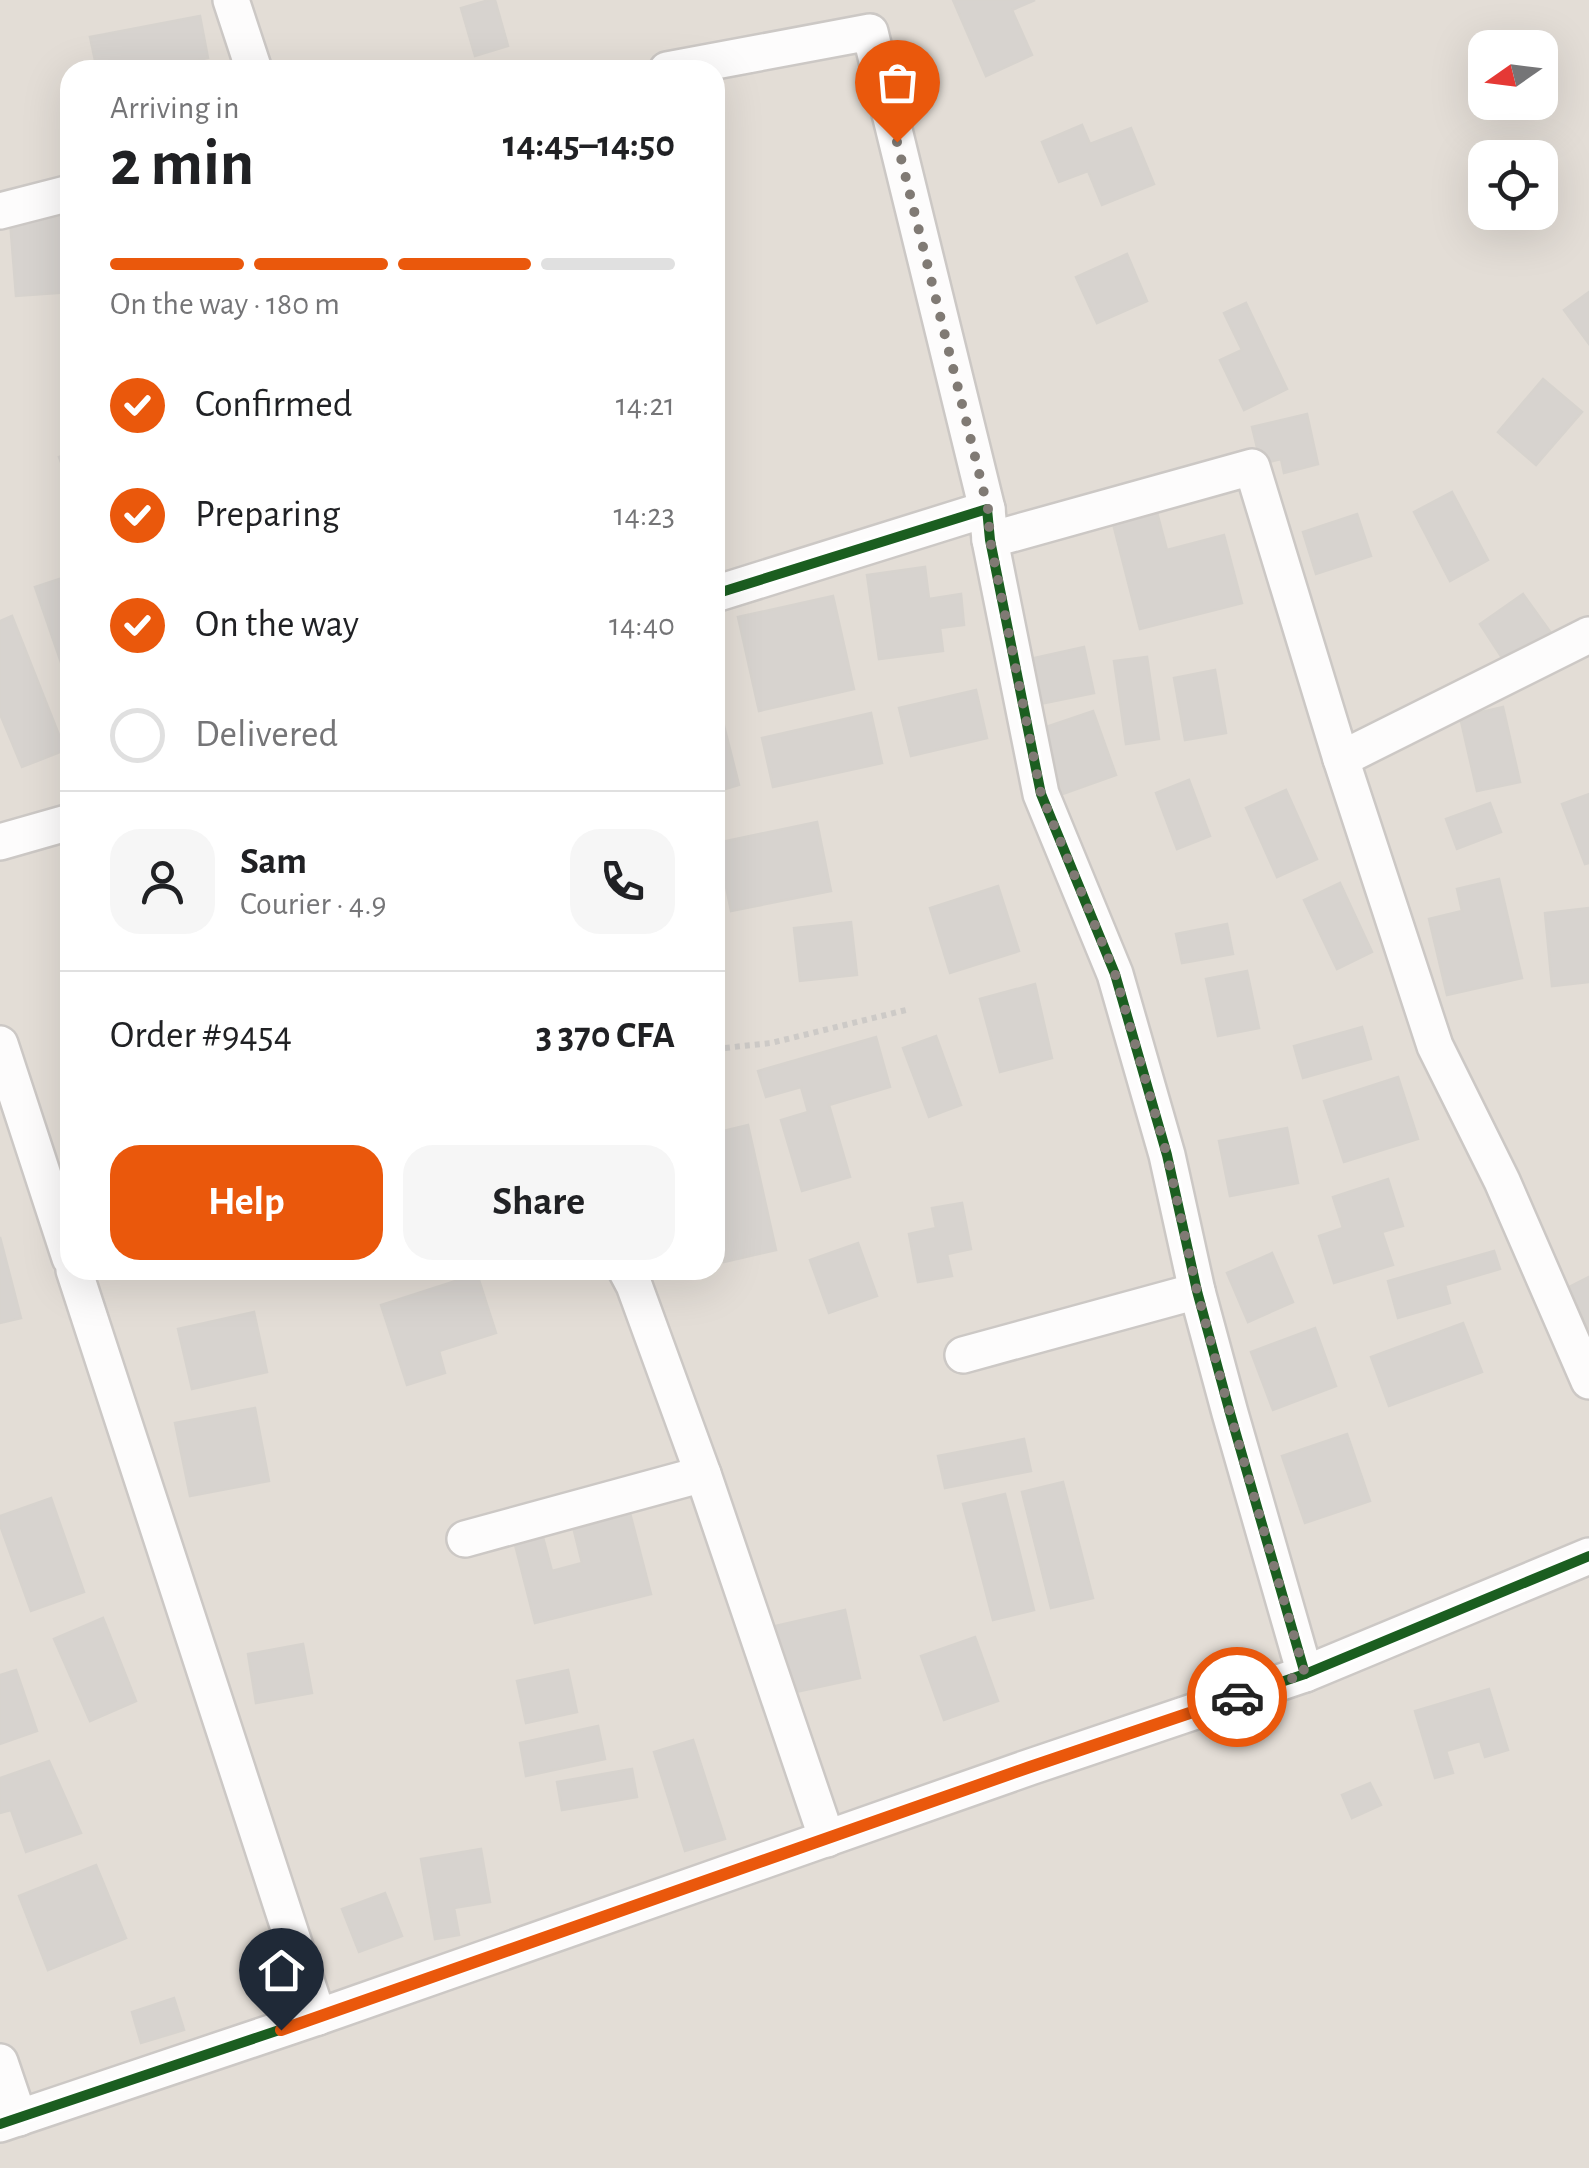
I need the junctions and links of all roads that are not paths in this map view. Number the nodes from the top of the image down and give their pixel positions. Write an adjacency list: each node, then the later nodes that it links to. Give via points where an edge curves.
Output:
1 (231, 0): 2 (street)
2 (251, 60)
3 (720, 60): 6 (street, via 870,32)
4 (60, 196): 5 (street)
5 (0, 210)
6 (988, 525): 7 (street); 9 (street, via 1252,467); 16 (street, via 1041,794 1115,974 1167,1155)
7 (725, 591)
8 (1589, 635): 9 (street)
9 (1341, 759): 18 (street, via 1435,1046)
10 (60, 825): 11 (street)
11 (0, 842)
12 (0, 1044): 13 (street)
13 (60, 1227)
14 (77, 1280): 24 (street)
15 (631, 1280): 19 (street)
16 (1197, 1291): 17 (street); 22 (street)
17 (963, 1355)
18 (1589, 1381)
19 (702, 1474): 20 (street); 23 (street)
20 (466, 1539)
21 (1589, 1556): 22 (street)
22 (1305, 1674): 23 (street)
23 (828, 1839): 24 (street)
24 (318, 2017): 26 (street)
25 (0, 2062): 26 (street)
26 (10, 2121)

